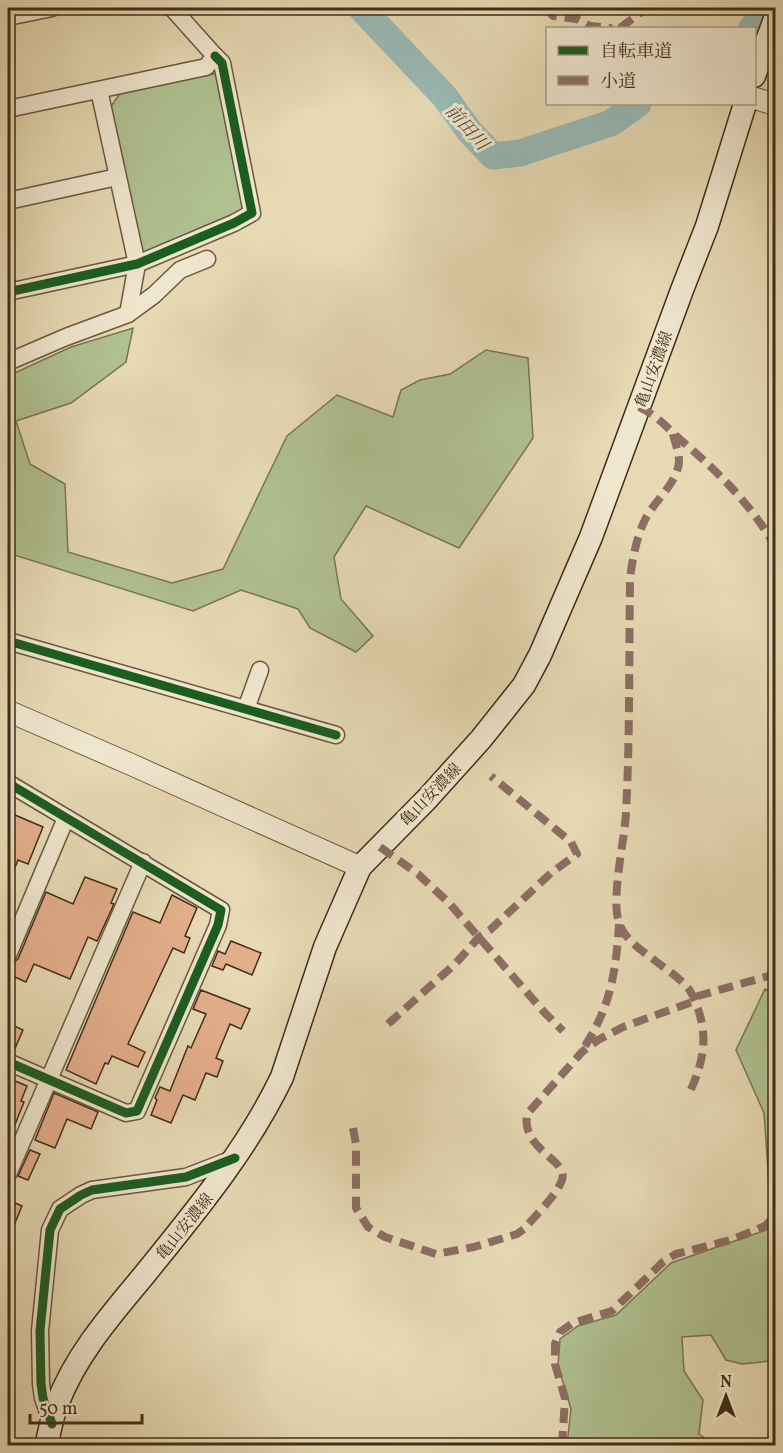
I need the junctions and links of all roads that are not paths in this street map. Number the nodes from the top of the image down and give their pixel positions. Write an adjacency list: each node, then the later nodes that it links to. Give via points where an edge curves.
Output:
1 (52, 8): 4 (street)
2 (172, 8): 5 (street)
3 (776, 16): 6 (main road)
4 (8, 17)
5 (215, 56): 7 (street, via 206,67); 15 (street, via 222,63 252,213)
6 (756, 71)
7 (99, 90): 11 (street); 12 (street)
8 (756, 99): 10 (street)
9 (745, 105): 27 (main road, 亀山安濃線, via 707,226 591,537 540,655 524,685 481,739)
10 (776, 105)
11 (8, 109)
12 (117, 177): 13 (street); 15 (street)
13 (8, 201)
14 (207, 259): 17 (street, via 180,270)
15 (137, 264): 16 (street); 17 (street)
16 (8, 292)
17 (128, 314): 18 (street)
18 (8, 362)
19 (8, 641): 21 (street)
20 (260, 670): 21 (street)
21 (246, 709): 23 (street)
22 (8, 711): 27 (street)
23 (336, 735)
24 (8, 783): 25 (street)
25 (66, 818): 26 (street); 28 (street)
26 (143, 862): 30 (street); 30 (street, via 221,910 142,1100 137,1111 126,1113)
27 (360, 867): 31 (main road, 亀山安濃線, via 325,947 282,1077)
28 (8, 955)
29 (8, 1062): 30 (street)
30 (48, 1080): 32 (street)
31 (235, 1158): 33 (main road, 亀山安濃線, via 74,1367); 33 (street, via 186,1177 81,1194 60,1209 50,1230 40,1331 41,1384)
32 (8, 1174)
33 (52, 1424): 34 (main road, 亀山安濃線)
34 (46, 1446)

